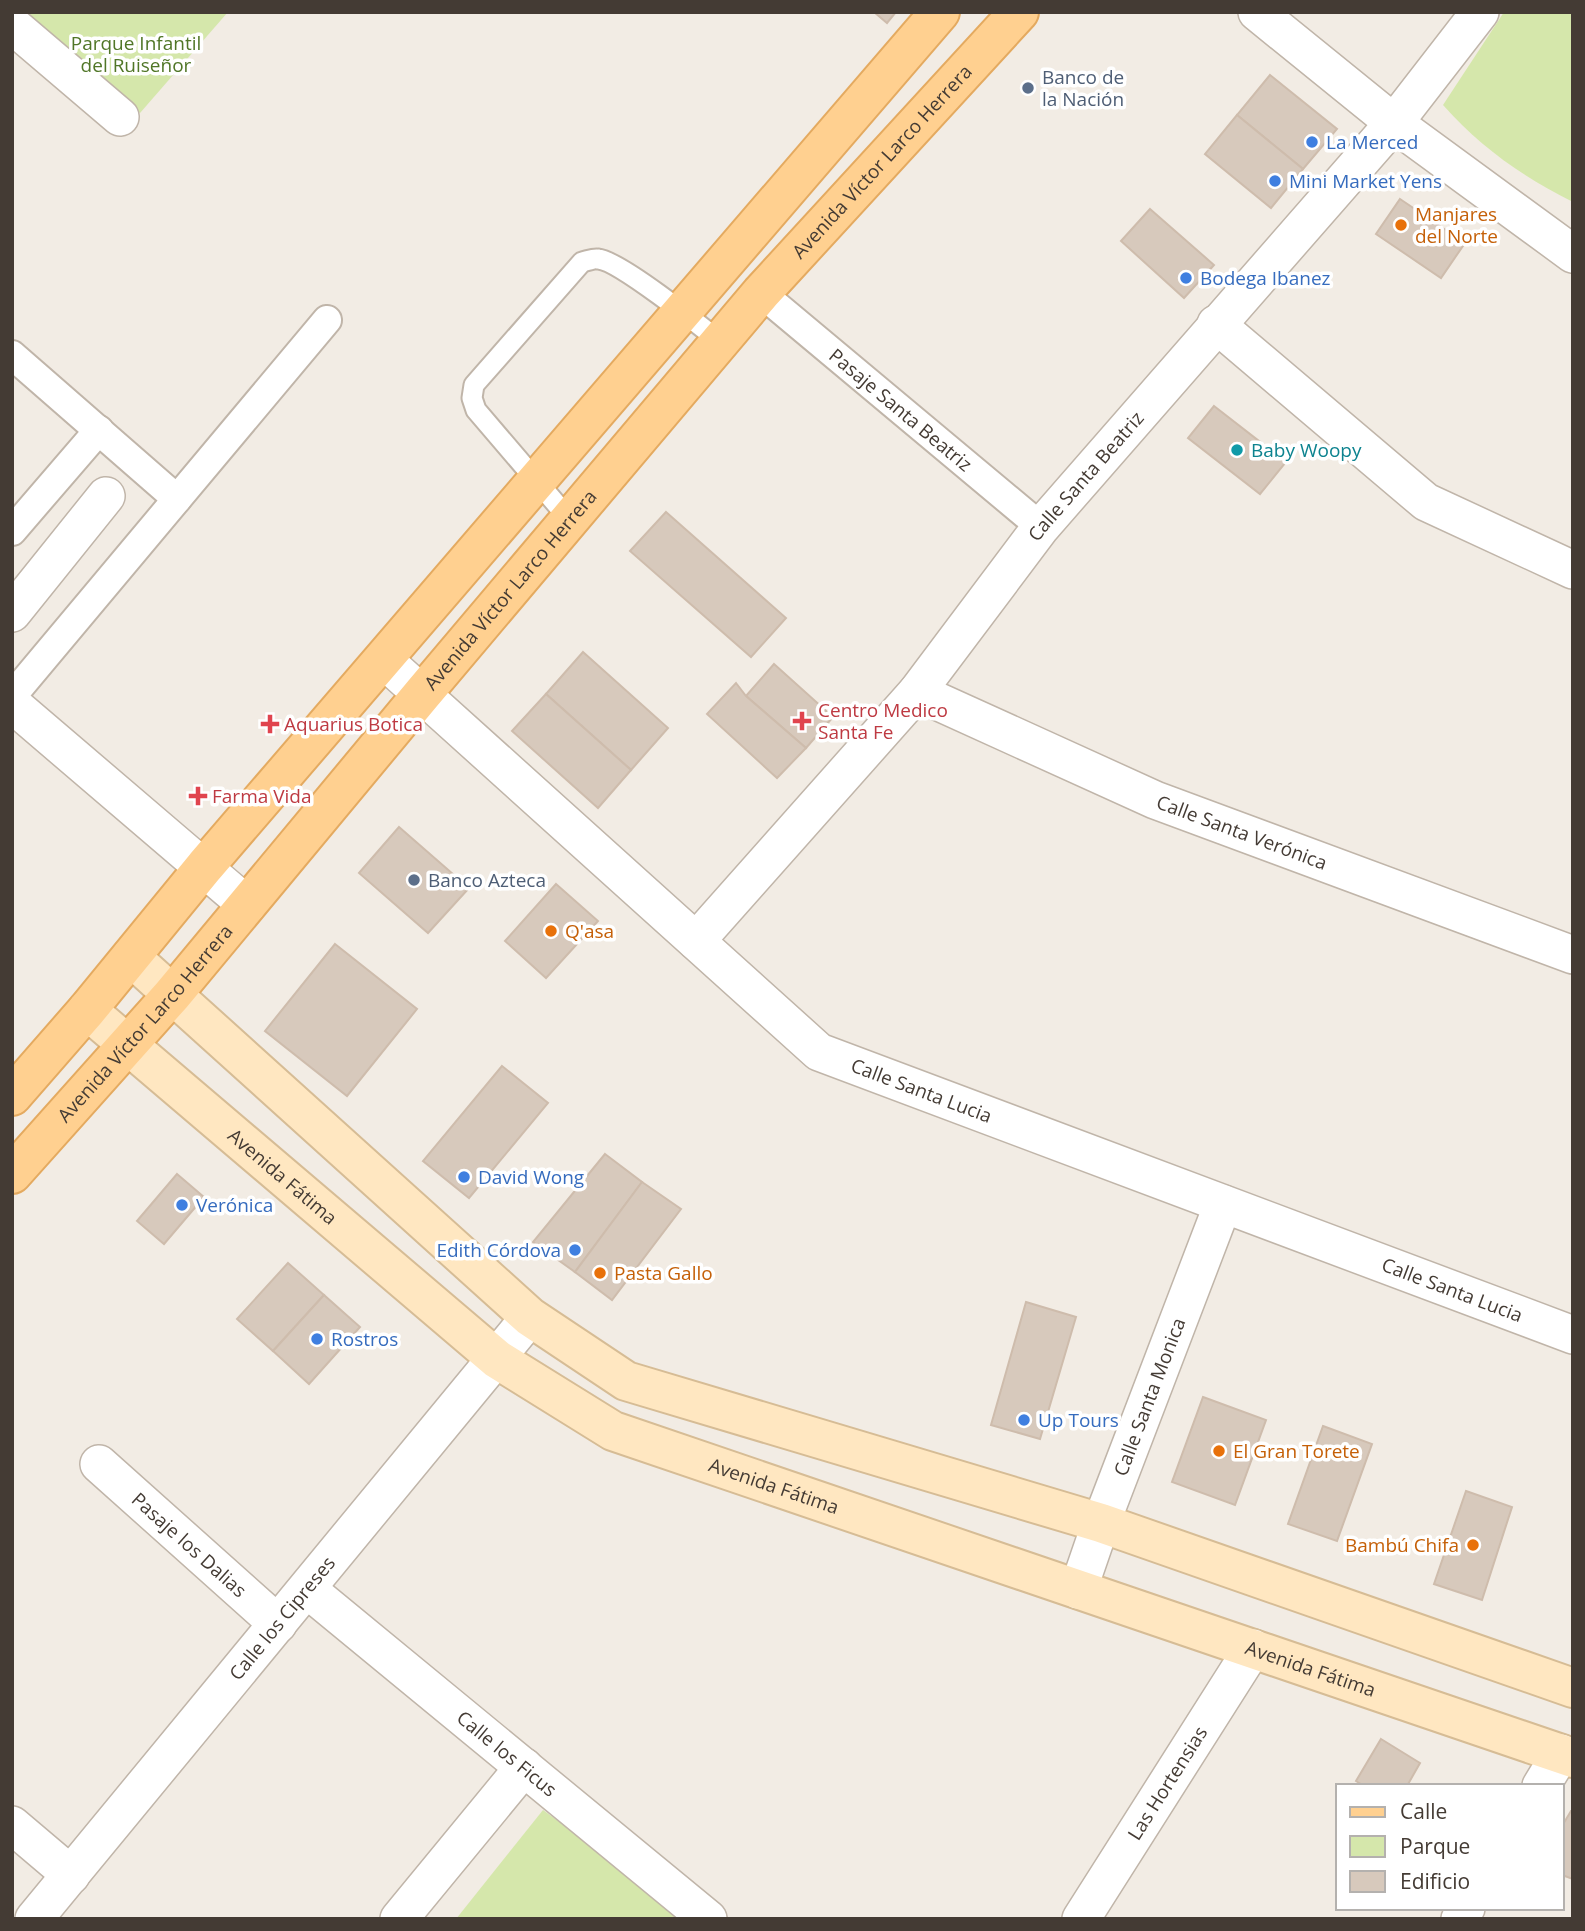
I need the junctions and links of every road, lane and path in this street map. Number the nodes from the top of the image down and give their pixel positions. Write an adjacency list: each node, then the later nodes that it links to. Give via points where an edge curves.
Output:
1 (940, 12): 10 (main road)
2 (1019, 12): 9 (main road, Avenida Víctor Larco Herrera)
3 (1257, 12): 7 (street)
4 (1479, 12): 7 (street, Calle Santa Beatriz)
5 (12, 25): 6 (street)
6 (120, 117)
7 (1394, 123): 8 (street); 12 (street, Calle Santa Beatriz)
8 (1573, 254)
9 (761, 293): 13 (main road, Avenida Víctor Larco Herrera); 20 (street, Pasaje Santa Beatriz)
10 (683, 312): 13 (lane); 16 (main road); 16 (lane, via 613,264 598,258 582,262 474,385 476,410)
11 (327, 320): 18 (street)
12 (1216, 324): 20 (street, Calle Santa Beatriz); 22 (street, via 1426,502)
13 (720, 342): 19 (main road, Avenida Víctor Larco Herrera)
14 (12, 355): 15 (street)
15 (99, 430): 18 (street); 21 (street)
16 (536, 483): 19 (lane); 24 (main road)
17 (106, 496): 23 (street)
18 (177, 499): 27 (street)
19 (569, 520): 26 (main road, Avenida Víctor Larco Herrera)
20 (1041, 527): 25 (street, Calle Santa Beatriz)
21 (12, 531)
22 (1573, 570)
23 (12, 613)
24 (384, 660): 26 (street, Calle Santa Lucia); 29 (main road)
25 (917, 692): 31 (street, Calle Santa Beatriz); 32 (street, Calle Santa Verónica, via 1156,800)
26 (423, 693): 30 (main road, Avenida Víctor Larco Herrera); 31 (street, Calle Santa Lucia)
27 (12, 696)
28 (12, 704): 29 (street)
29 (205, 866): 30 (street); 33 (main road)
30 (247, 905): 34 (main road, Avenida Víctor Larco Herrera)
31 (696, 941): 39 (street, Calle Santa Lucia, via 819,1052)
32 (1573, 955)
33 (131, 957): 34 (main road); 35 (main road)
34 (172, 995): 36 (main road, Avenida Víctor Larco Herrera); 40 (main road)
35 (87, 1010): 36 (main road, Avenida Fátima); 37 (main road)
36 (126, 1045): 38 (main road, Avenida Víctor Larco Herrera); 42 (main road, Avenida Fátima)
37 (12, 1096)
38 (12, 1174)
39 (1223, 1204): 41 (street, Calle Santa Lucia); 44 (street, Calle Santa Monica)
40 (530, 1317): 42 (street, Calle los Cipreses); 44 (main road, via 626,1381)
41 (1573, 1335)
42 (497, 1359): 45 (street, Calle los Cipreses); 46 (main road, Avenida Fátima, via 613,1431)
43 (99, 1464): 47 (street, Pasaje los Dalias)
44 (1101, 1523): 46 (street, Calle Santa Monica); 49 (main road)
45 (307, 1589): 47 (street, Calle los Cipreses); 51 (street, Calle los Ficus)
46 (1078, 1590): 48 (main road, Avenida Fátima)
47 (278, 1624): 54 (street, Calle los Cipreses)
48 (1253, 1648): 50 (main road, Avenida Fátima); 58 (street, Las Hortensias)
49 (1573, 1688)
50 (1567, 1756): 52 (street)
51 (524, 1767): 56 (street); 57 (street, Calle los Ficus)
52 (1543, 1784)
53 (12, 1825): 54 (street)
54 (71, 1875): 55 (street, Calle los Cipreses)
55 (34, 1919)
56 (399, 1919)
57 (708, 1919)
58 (1081, 1919)

